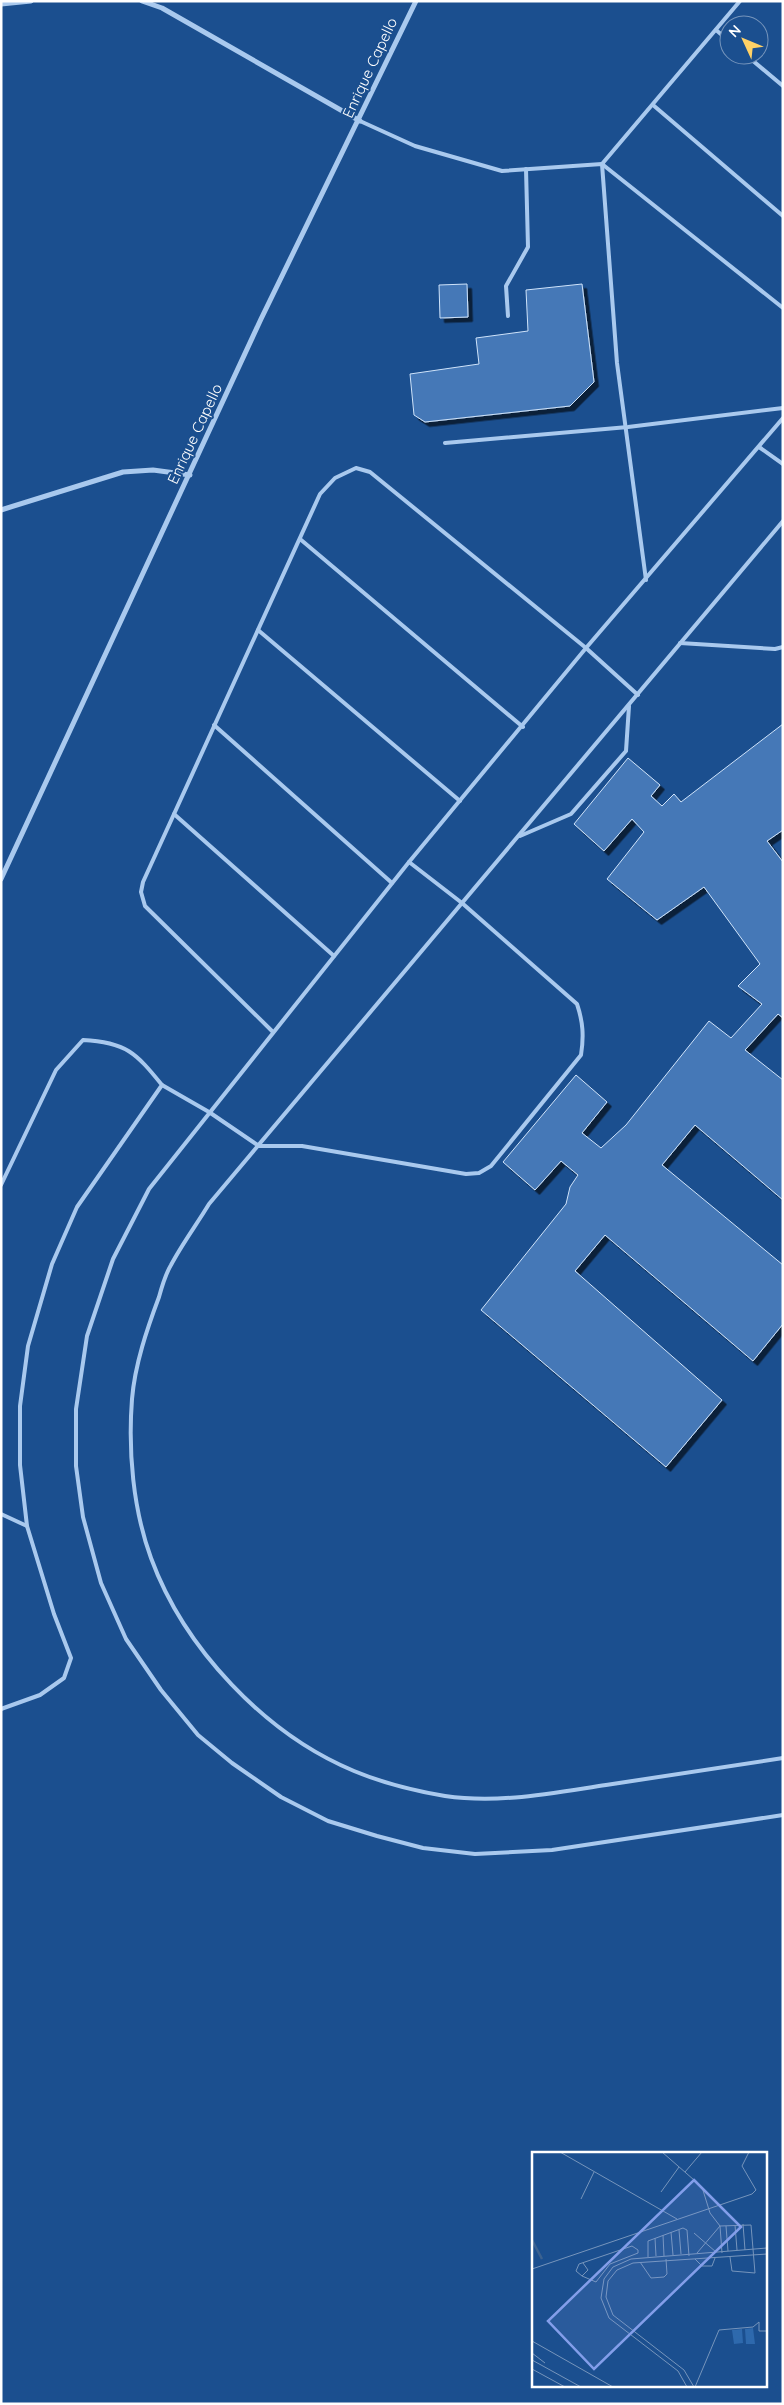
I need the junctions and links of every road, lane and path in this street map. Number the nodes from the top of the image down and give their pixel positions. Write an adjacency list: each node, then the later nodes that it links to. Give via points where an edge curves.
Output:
1 (31, 1): 5 (street)
2 (142, 1): 11 (street, via 162,8)
3 (416, 1): 11 (street, Enrique Capello)
4 (740, 1): 6 (lane)
5 (1, 4)
6 (716, 30): 7 (lane); 10 (lane)
7 (719, 33)
8 (758, 65): 9 (lane)
9 (783, 86)
10 (653, 105): 12 (lane); 14 (lane)
11 (360, 121): 13 (lane, via 439,154 502,171); 23 (street, Enrique Capello, via 261,319)
12 (602, 164): 13 (lane); 15 (lane); 19 (lane, via 617,363)
13 (526, 169): 16 (lane, via 528,247 506,286)
14 (783, 216)
15 (783, 308)
16 (508, 316)
17 (783, 408): 19 (lane)
18 (783, 418): 21 (lane)
19 (628, 427): 20 (lane); 27 (lane)
20 (445, 443)
21 (759, 446): 22 (lane); 27 (lane)
22 (783, 464)
23 (190, 475): 24 (street, via 153,470 123,472); 40 (street, Enrique Capello)
24 (1, 510)
25 (783, 521): 29 (lane)
26 (300, 539): 28 (lane); 31 (lane, via 320,494 335,478 356,468 370,472); 35 (lane)
27 (646, 580): 31 (lane)
28 (258, 630): 34 (lane); 36 (lane)
29 (680, 643): 30 (lane, via 775,649); 32 (lane)
30 (783, 646)
31 (586, 648): 32 (lane); 35 (lane)
32 (638, 695): 33 (lane)
33 (629, 706): 38 (lane); 38 (lane, via 626,751 570,814)
34 (214, 725): 37 (lane); 41 (lane)
35 (523, 727): 36 (lane)
36 (460, 801): 39 (lane)
37 (174, 814): 43 (lane); 44 (lane, via 143,882 141,892 145,906)
38 (518, 837): 42 (lane)
39 (409, 862): 41 (lane); 42 (lane)
40 (1, 879)
41 (392, 883): 43 (lane)
42 (462, 903): 47 (lane); 47 (lane, via 577,1004 584,1038 581,1055 491,1166 466,1174 302,1146)
43 (334, 956): 44 (lane)
44 (273, 1032): 46 (lane)
45 (162, 1085): 46 (lane); 48 (lane, via 138,1055 109,1041 83,1040 56,1070); 50 (lane, via 77,1207 52,1264 28,1346 20,1406 20,1465)
46 (209, 1112): 47 (lane); 53 (lane, via 149,1189 113,1259 87,1336 76,1409 76,1466 82,1517 101,1584 126,1638 161,1690 198,1734 232,1764 281,1797 328,1821 423,1848 475,1854 552,1850)
47 (259, 1146): 52 (lane, via 210,1204 170,1266 144,1335 132,1397 131,1456 139,1514 151,1558 173,1606 198,1646 227,1681 271,1720 313,1750 398,1786 446,1796 482,1799 542,1795)
48 (1, 1185)
49 (1, 1514): 50 (lane)
50 (27, 1526): 51 (lane, via 71,1658 64,1678 40,1695)
51 (1, 1709)
52 (783, 1758)
53 (783, 1815)

